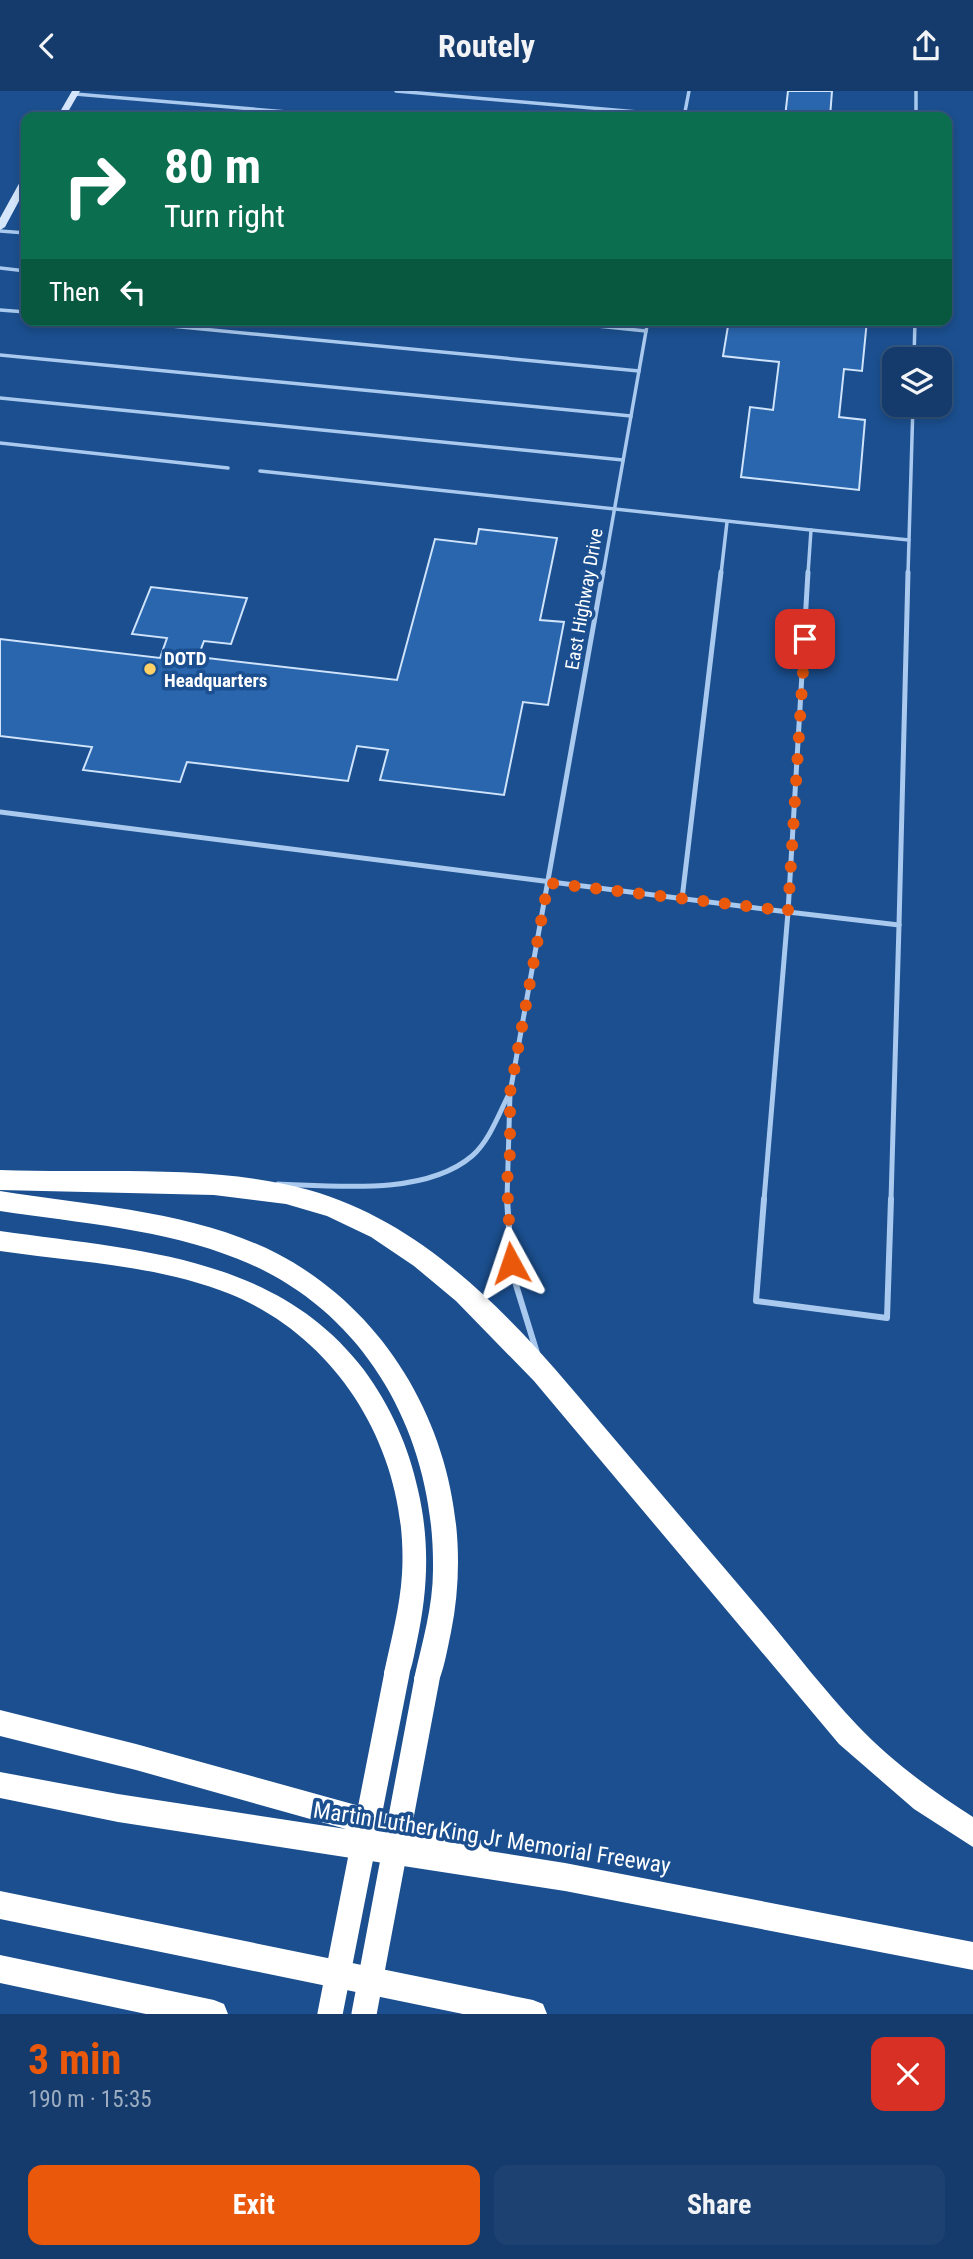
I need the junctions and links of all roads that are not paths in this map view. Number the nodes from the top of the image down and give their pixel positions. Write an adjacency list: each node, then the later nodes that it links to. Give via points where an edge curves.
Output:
1 (396, 91): 7 (lane)
2 (689, 91): 8 (lane)
3 (916, 91): 9 (lane)
4 (75, 92): 5 (street); 6 (lane)
5 (64, 112)
6 (293, 112)
7 (629, 112)
8 (685, 112)
9 (916, 112)
10 (21, 198): 11 (street)
11 (0, 229): 12 (lane)
12 (21, 232)
13 (0, 268): 14 (lane)
14 (21, 270)
15 (0, 310): 16 (lane)
16 (21, 312)
17 (171, 326): 24 (lane)
18 (597, 326): 21 (lane)
19 (647, 326): 21 (lane, East Highway Drive)
20 (915, 326): 22 (lane)
21 (646, 331): 24 (lane, East Highway Drive)
22 (914, 347)
23 (0, 355): 26 (lane)
24 (639, 371): 26 (lane, East Highway Drive)
25 (0, 398): 29 (lane)
26 (631, 416): 29 (lane, East Highway Drive)
27 (913, 417): 35 (lane)
28 (0, 443): 30 (lane)
29 (623, 460): 32 (lane, East Highway Drive)
30 (228, 468)
31 (260, 471): 32 (lane)
32 (614, 511): 33 (lane); 37 (lane, East Highway Drive)
33 (727, 522): 34 (lane); 38 (lane)
34 (811, 530): 35 (lane); 39 (lane)
35 (909, 540): 40 (lane)
36 (0, 812): 37 (lane)
37 (548, 883): 38 (lane); 41 (lane, East Highway Drive)
38 (682, 899): 39 (lane)
39 (788, 911): 40 (lane); 40 (lane, via 757,1301 887,1318)
40 (899, 925)
41 (510, 1093): 43 (lane, via 483,1145 469,1159 422,1179 357,1186); 46 (lane, via 507,1193 511,1263)
42 (0, 1180): 43 (highway)
43 (198, 1183): 46 (highway, via 290,1195 363,1221 394,1239 473,1301)
44 (0, 1202): 56 (highway, bridge, via 161,1229 269,1260 334,1303 360,1329 403,1387 433,1457 442,1496 446,1571)
45 (0, 1241): 55 (highway, bridge, via 176,1269 235,1286 285,1312 332,1348 365,1389 388,1430 402,1464 412,1511 414,1587)
46 (543, 1372): 49 (highway, via 848,1735 912,1791)
47 (0, 1723): 50 (highway)
48 (0, 1785): 50 (highway, Martin Luther King Jr Memorial Freeway, via 118,1808)
49 (973, 1833)
50 (565, 1877): 52 (highway, Martin Luther King Jr Memorial Freeway)
51 (0, 1905): 57 (highway)
52 (973, 1956)
53 (0, 1969): 54 (highway)
54 (214, 2014)
55 (330, 2014)
56 (364, 2014)
57 (534, 2014)

